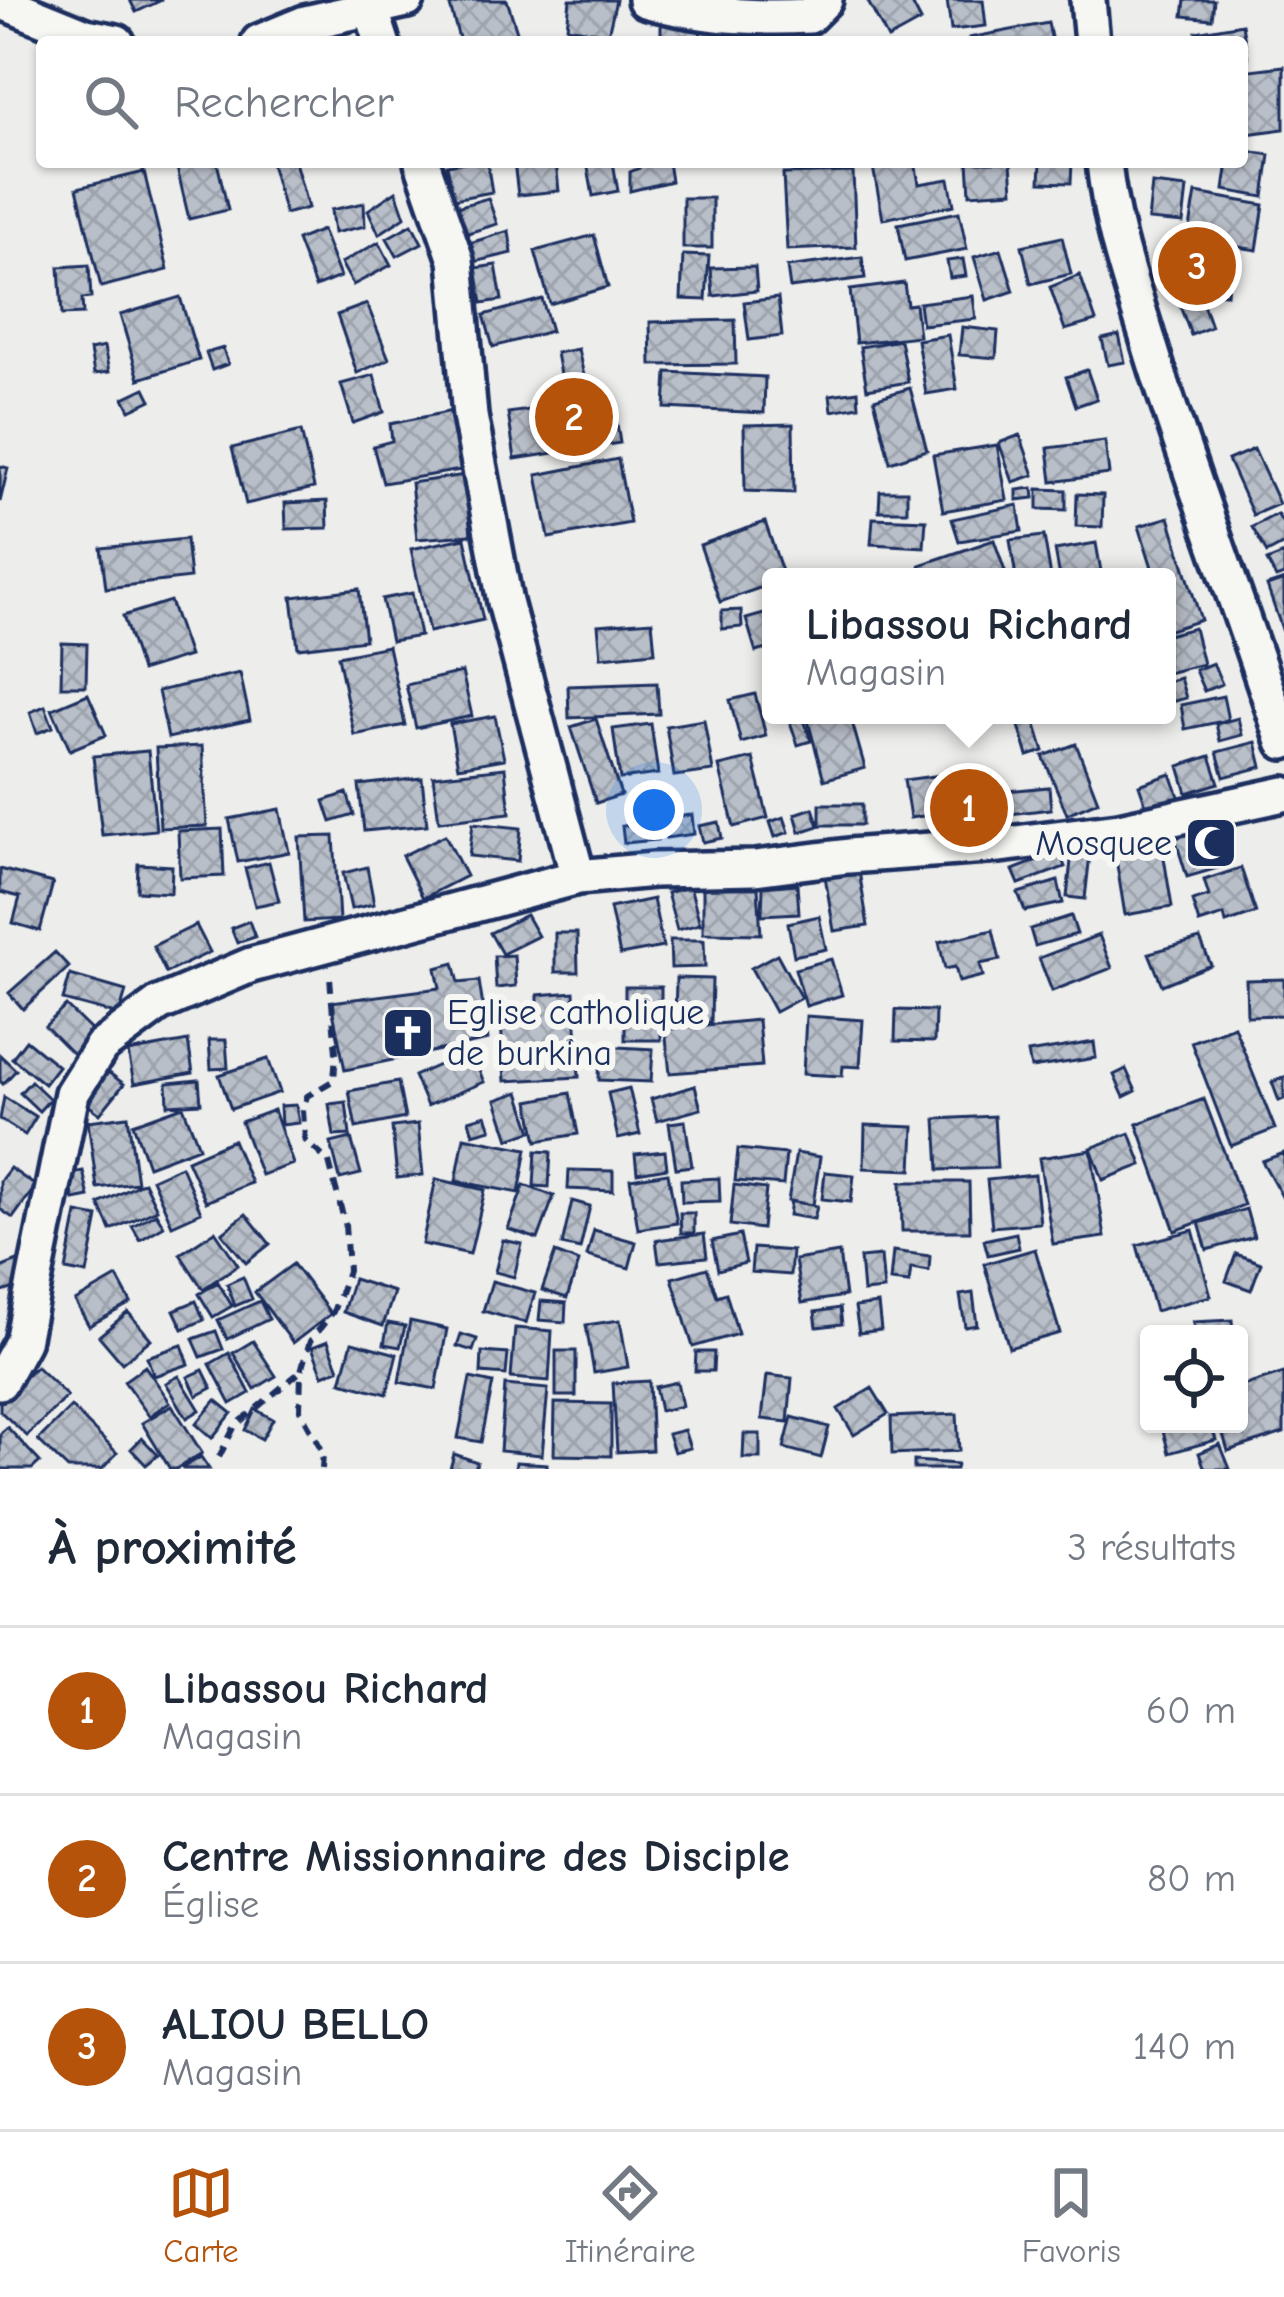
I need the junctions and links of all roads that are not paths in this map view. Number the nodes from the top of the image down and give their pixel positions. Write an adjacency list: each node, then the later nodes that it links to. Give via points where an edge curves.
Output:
1 (407, 0): 6 (street)
2 (645, 0): 3 (street, via 690,14 781,18 808,16)
3 (825, 0)
4 (1088, 0): 11 (street)
5 (0, 1): 8 (street)
6 (370, 8): 7 (street); 10 (street)
7 (301, 11): 9 (street)
8 (86, 36)
9 (267, 36)
10 (380, 36)
11 (1091, 36)
12 (424, 168): 16 (street, via 456,260 470,416 505,602)
13 (1105, 168): 14 (street, via 1109,210 1185,463)
14 (1284, 742)
15 (1284, 794): 16 (street, via 1119,830 1000,845)
16 (578, 877): 17 (street, via 251,964 159,1004 101,1047 72,1093 22,1342)
17 (0, 1382)

